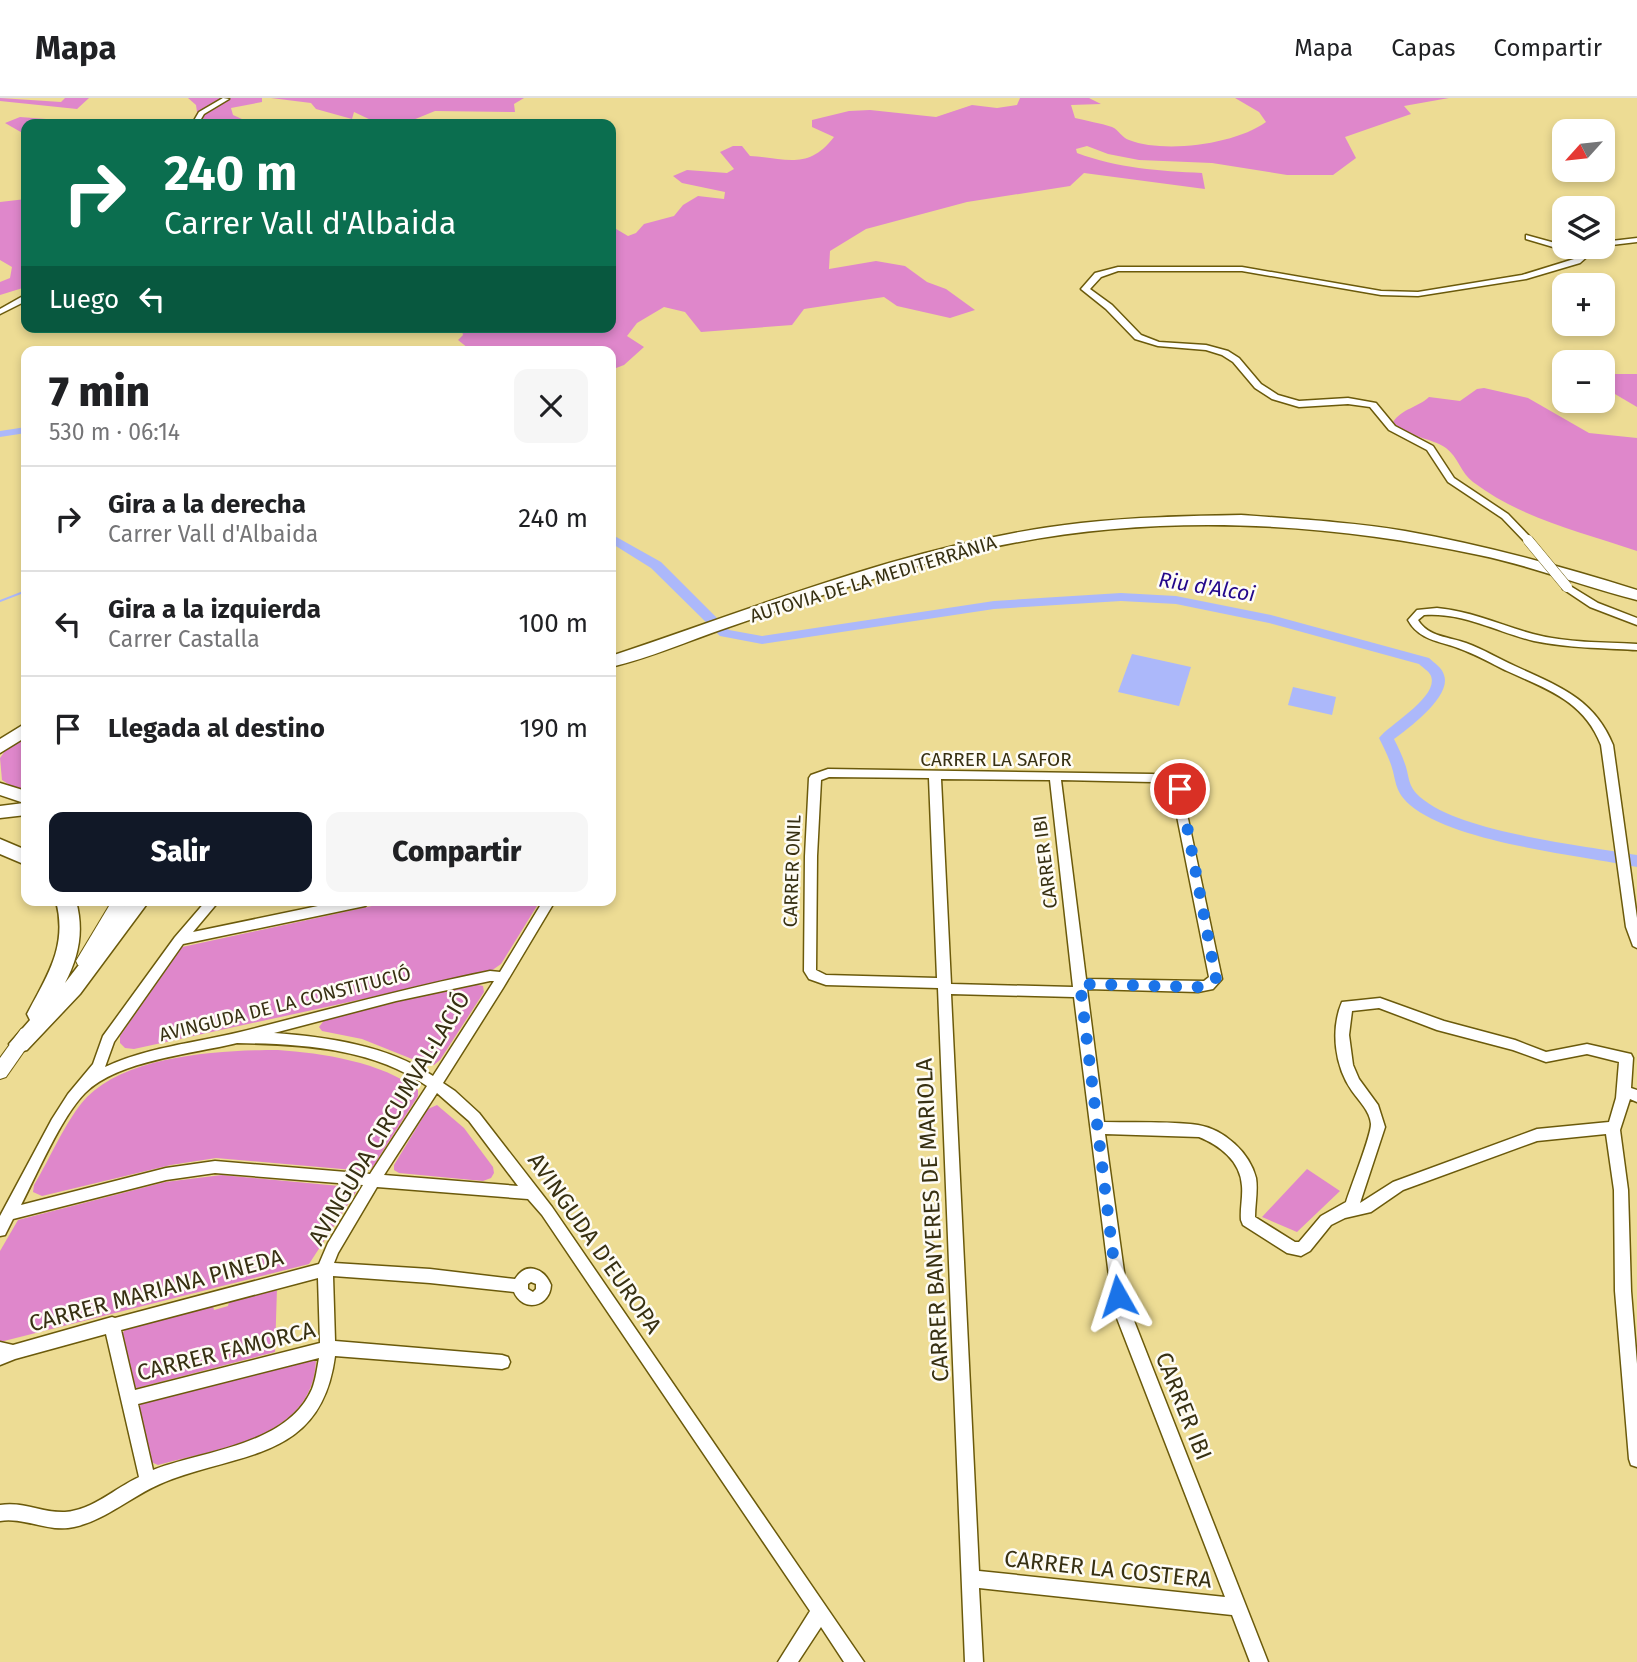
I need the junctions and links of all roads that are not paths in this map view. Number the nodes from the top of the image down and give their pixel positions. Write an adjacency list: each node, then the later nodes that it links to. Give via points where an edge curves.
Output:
1 (226, 99): 2 (street)
2 (198, 119)
3 (1529, 237): 6 (street)
4 (1637, 240): 5 (street)
5 (1615, 243)
6 (1552, 244)
7 (1579, 259): 13 (street, bridge, via 1511,280 1418,295 1242,269 1118,269 1098,275 1085,289 1138,337 1225,353 1275,397 1299,404 1348,401 1373,405 1392,428 1430,448 1451,481 1505,516 1567,587 1594,606)
8 (21, 301): 9 (street)
9 (0, 312)
10 (1021, 533): 11 (highway, AUTOVIA DE LA MEDITERRÀNIA, via 1086,520 1189,513 1335,520 1482,544); 12 (highway, AUTOVIA DE LA MEDITERRÀNIA, via 1173,521 1320,526 1468,548); 15 (highway, AUTOVIA DE LA MEDITERRÀNIA, via 978,537 881,564); 16 (highway, AUTOVIA DE LA MEDITERRÀNIA)
11 (1637, 587)
12 (1637, 595)
13 (1637, 622)
14 (1637, 647): 40 (street, via 1548,641 1470,617 1433,611 1421,612 1413,620 1423,632 1554,687 1590,714 1603,732)
15 (616, 650)
16 (649, 650): 17 (highway)
17 (616, 662)
18 (21, 725): 20 (highway)
19 (21, 732): 21 (highway)
20 (0, 734)
21 (0, 747)
22 (935, 776): 23 (street, CARRER LA SAFOR); 24 (street, CARRER LA SAFOR, via 828,773); 42 (street, CARRER BANYERES DE MARIOLA)
23 (1055, 776): 43 (street, CARRER IBI); 43 (street, CARRER LA SAFOR, via 1165,779 1180,789 1216,979 1208,985)
24 (815, 778): 42 (street, CARRER ONIL, via 808,966 814,976)
25 (0, 789): 26 (highway)
26 (21, 795)
27 (21, 810): 28 (highway)
28 (0, 812)
29 (21, 820): 30 (highway)
30 (0, 822)
31 (0, 846): 32 (highway)
32 (21, 856)
33 (67, 906): 45 (highway, via 70,948 57,981)
34 (117, 906): 45 (main road, via 73,978)
35 (135, 906): 45 (highway, via 73,988)
36 (209, 906): 39 (street)
37 (341, 906): 39 (street)
38 (546, 906): 41 (street, AVINGUDA CIRCUMVAL·LACIÓ)
39 (179, 940): 48 (street, via 108,1040 99,1066)
40 (1637, 943)
41 (501, 977): 44 (street, AVINGUDA DE LA CONSTITUCIÓ, via 379,1000); 47 (street, AVINGUDA CIRCUMVAL·LACIÓ)
42 (944, 986): 43 (street); 68 (street, CARRER BANYERES DE MARIOLA)
43 (1080, 988): 51 (street, CARRER IBI)
44 (237, 1038): 47 (street, AVINGUDA D'EUROPA, via 296,1038 357,1049); 48 (street, AVINGUDA DE LA CONSTITUCIÓ, via 118,1065)
45 (20, 1044): 46 (main road)
46 (0, 1072)
47 (436, 1084): 52 (street, AVINGUDA CIRCUMVAL·LACIÓ); 53 (street, AVINGUDA D'EUROPA, via 473,1116)
48 (84, 1086): 55 (street, via 57,1123)
49 (1630, 1093): 50 (street); 54 (street, via 1626,1058 1587,1049 1546,1057 1380,1003 1347,1006 1341,1030 1346,1066 1378,1121 1355,1198)
50 (1614, 1127): 54 (street, via 1537,1135 1398,1186 1366,1208); 58 (street)
51 (1098, 1128): 54 (street, via 1209,1134 1236,1155 1247,1171 1248,1220 1297,1250 1308,1244 1324,1221); 69 (street, CARRER IBI, via 1121,1308)
52 (371, 1181): 53 (street); 55 (street, via 200,1168); 57 (street, AVINGUDA CIRCUMVAL·LACIÓ, via 332,1248)
53 (530, 1193): 70 (street, AVINGUDA D'EUROPA, via 618,1313)
54 (1344, 1212)
55 (9, 1214): 56 (street)
56 (0, 1230)
57 (325, 1269): 59 (street, CARRER MARIANA PINEDA); 60 (street, CARRER MARIANA PINEDA); 61 (street, AVINGUDA CIRCUMVAL·LACIÓ)
58 (1630, 1277): 65 (street, via 1631,1409)
59 (520, 1286)
60 (112, 1324): 62 (street, CARRER MARIANA PINEDA); 64 (street)
61 (329, 1348): 63 (street, CARRER FAMORCA); 64 (street, CARRER FAMORCA); 66 (street, AVINGUDA CIRCUMVAL·LACIÓ, via 317,1397 299,1421 254,1448)
62 (4, 1353)
63 (502, 1362)
64 (129, 1399): 66 (street)
65 (1637, 1460)
66 (150, 1480): 67 (street, AVINGUDA CIRCUMVAL·LACIÓ, via 99,1512 70,1521)
67 (0, 1513)
68 (972, 1579): 69 (street, CARRER LA COSTERA); 73 (street, CARRER BANYERES DE MARIOLA)
69 (1239, 1607): 74 (street, CARRER IBI)
70 (820, 1612): 71 (street); 72 (street, AVINGUDA D'EUROPA)
71 (787, 1662)
72 (855, 1662)
73 (974, 1662)
74 (1259, 1662)

